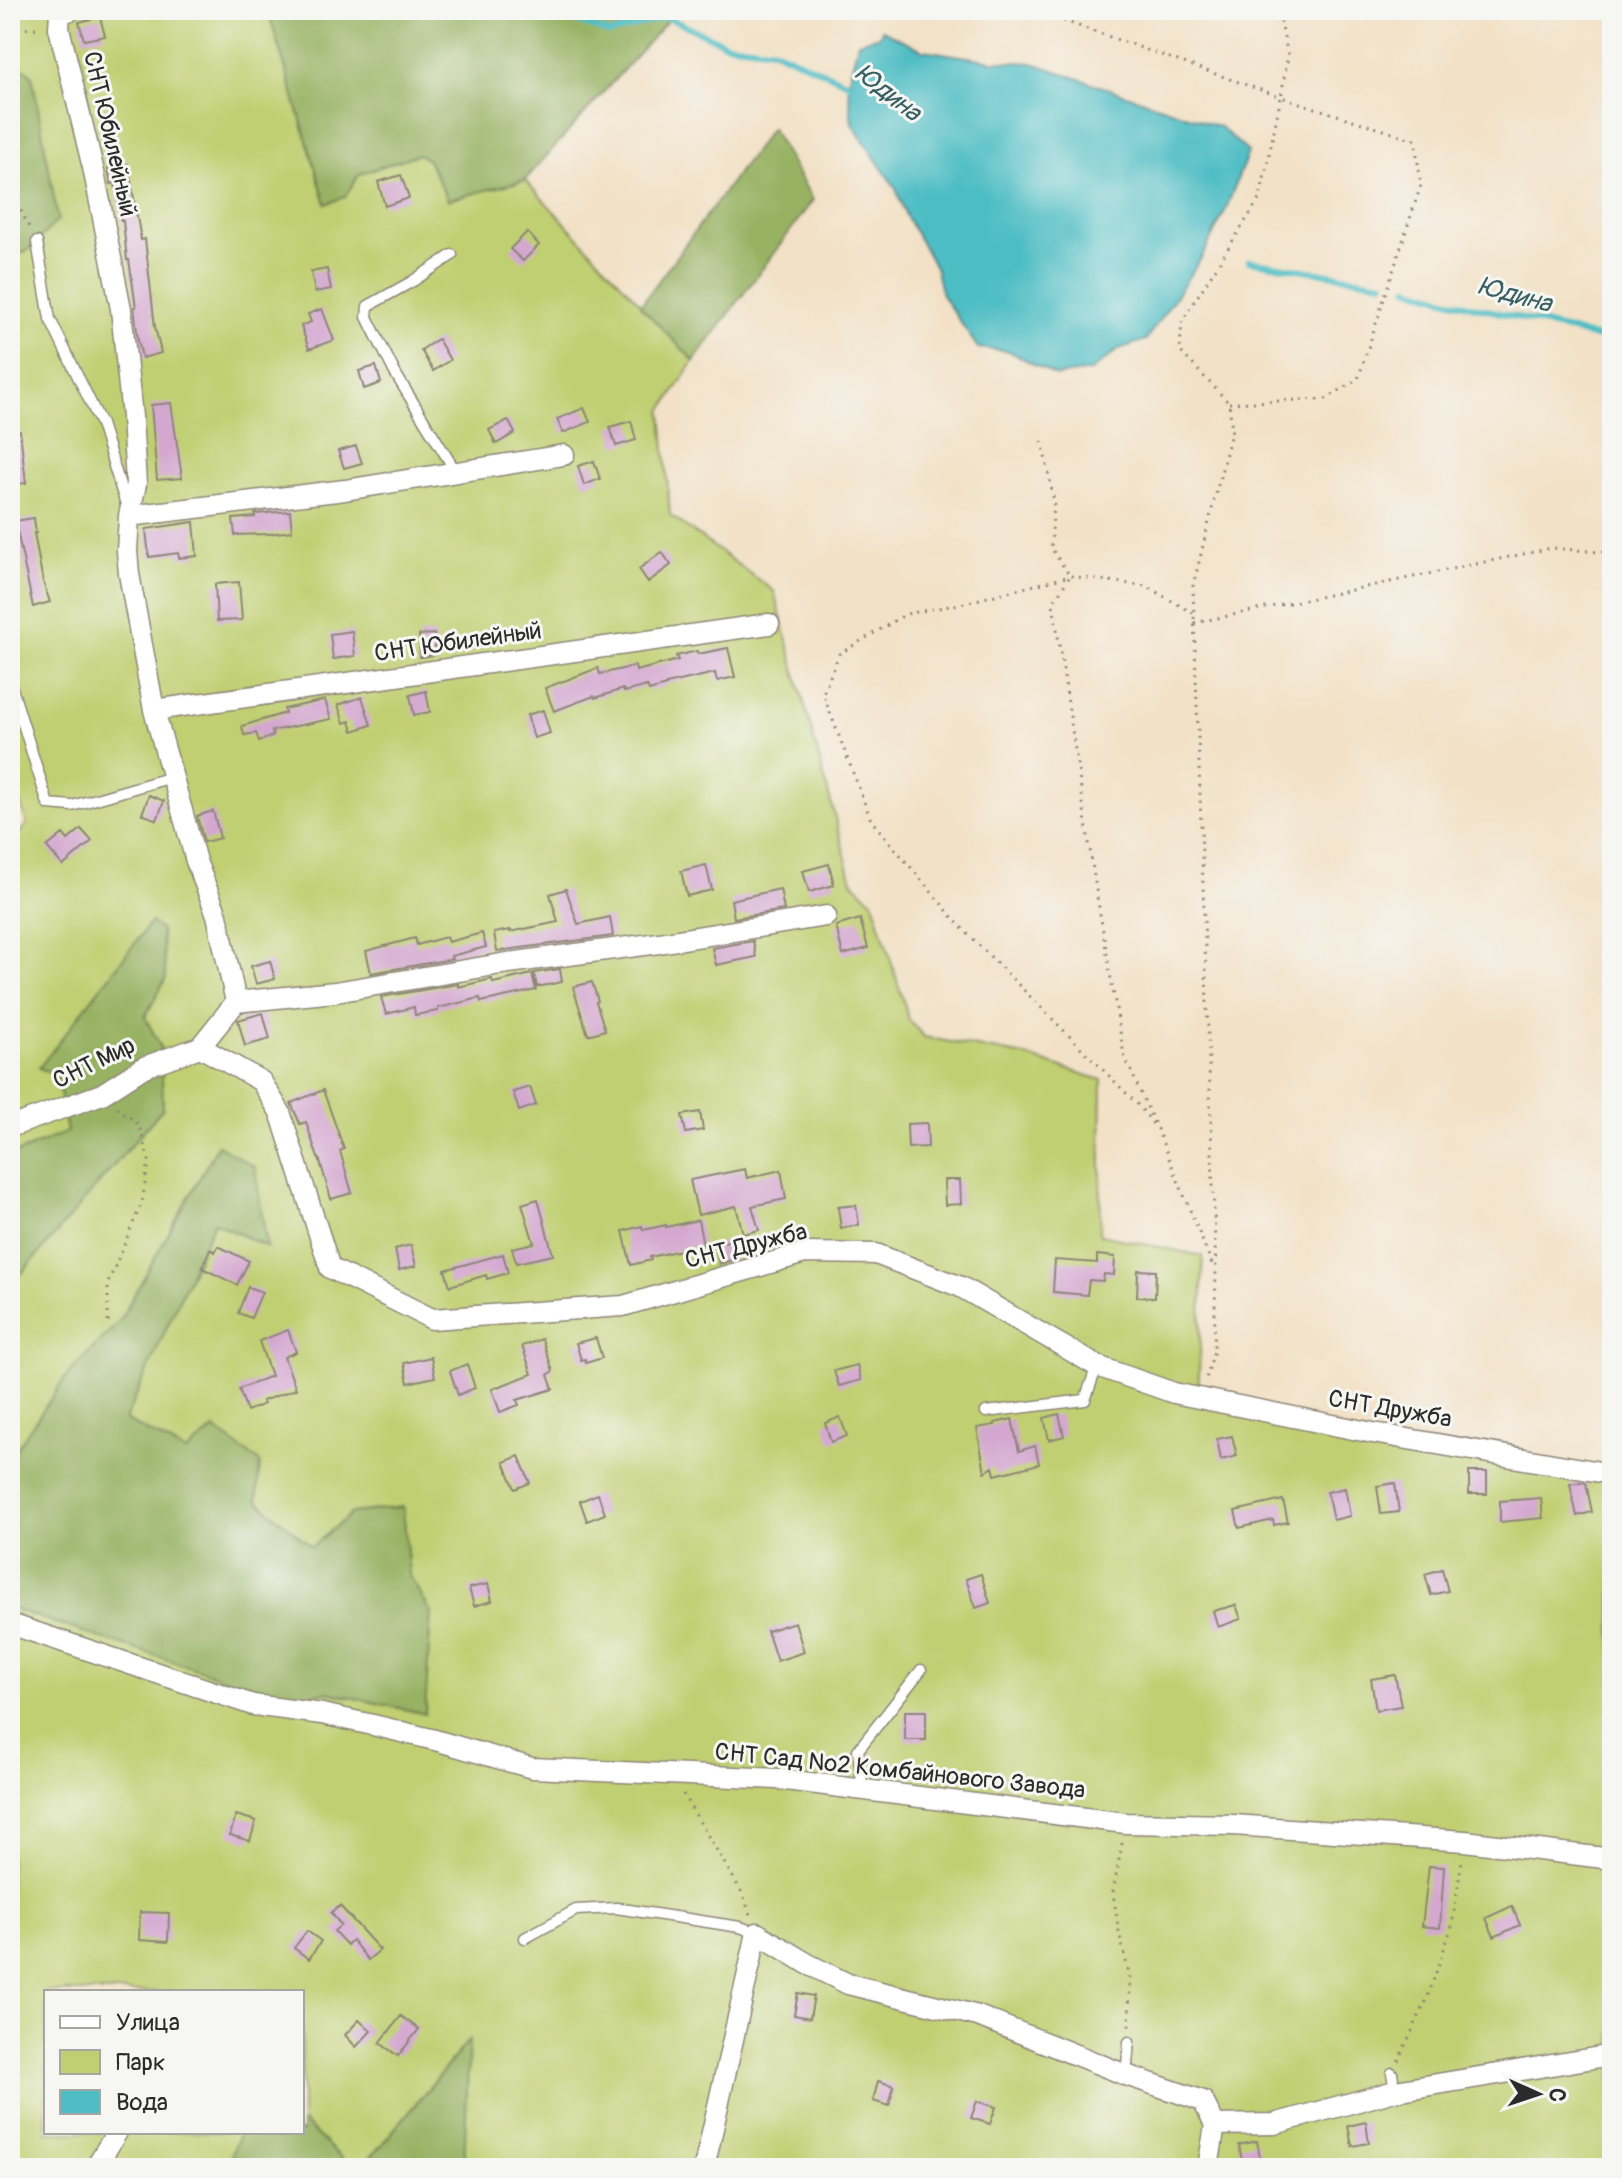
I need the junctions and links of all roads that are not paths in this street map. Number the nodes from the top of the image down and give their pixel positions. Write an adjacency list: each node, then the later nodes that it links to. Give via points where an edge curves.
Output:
1 (71, 10): 6 (street, СНТ Юбилейный, via 60,13 59,28 121,309 136,484)
2 (37, 242): 6 (lane, via 50,319 101,424)
3 (452, 255): 5 (lane, via 368,306 367,317)
4 (564, 455): 5 (street)
5 (456, 472): 6 (street)
6 (129, 516): 9 (street, СНТ Юбилейный, via 129,574)
7 (769, 624): 9 (street, СНТ Юбилейный)
8 (10, 682): 10 (lane, via 48,804 72,806)
9 (154, 710): 10 (street, СНТ Юбилейный)
10 (172, 777): 12 (street, СНТ Юбилейный, via 217,915)
11 (826, 916): 12 (street, via 335,992)
12 (236, 1002): 13 (street)
13 (200, 1047): 14 (street, СНТ Мир, via 144,1067 102,1094); 15 (street, СНТ Дружба, via 261,1081 280,1112 330,1268 432,1319 623,1306 805,1253 876,1254 961,1287)
14 (10, 1127)
15 (1097, 1366): 16 (lane, via 1085,1400); 17 (street, СНТ Дружба, via 1201,1399)
16 (986, 1412)
17 (1612, 1474)
18 (10, 1624): 20 (street, СНТ Сад №2 Комбайнового Завода, via 253,1705 373,1725 532,1768 778,1779)
19 (921, 1670): 20 (lane, via 858,1750)
20 (863, 1791): 21 (street, СНТ Сад №2 Комбайнового Завода, via 1125,1823 1465,1841)
21 (1612, 1859)
22 (757, 1933): 23 (lane, via 616,1908 576,1910); 26 (street, via 848,1984 978,2016); 30 (street)
23 (525, 1938)
24 (1129, 2042): 26 (lane)
25 (1612, 2055): 27 (street, via 1394,2082 1274,2124)
26 (1126, 2075): 27 (street, via 1203,2101)
27 (1215, 2125): 31 (street)
28 (116, 2134): 29 (street)
29 (95, 2168)
30 (704, 2168)
31 (1208, 2168)

